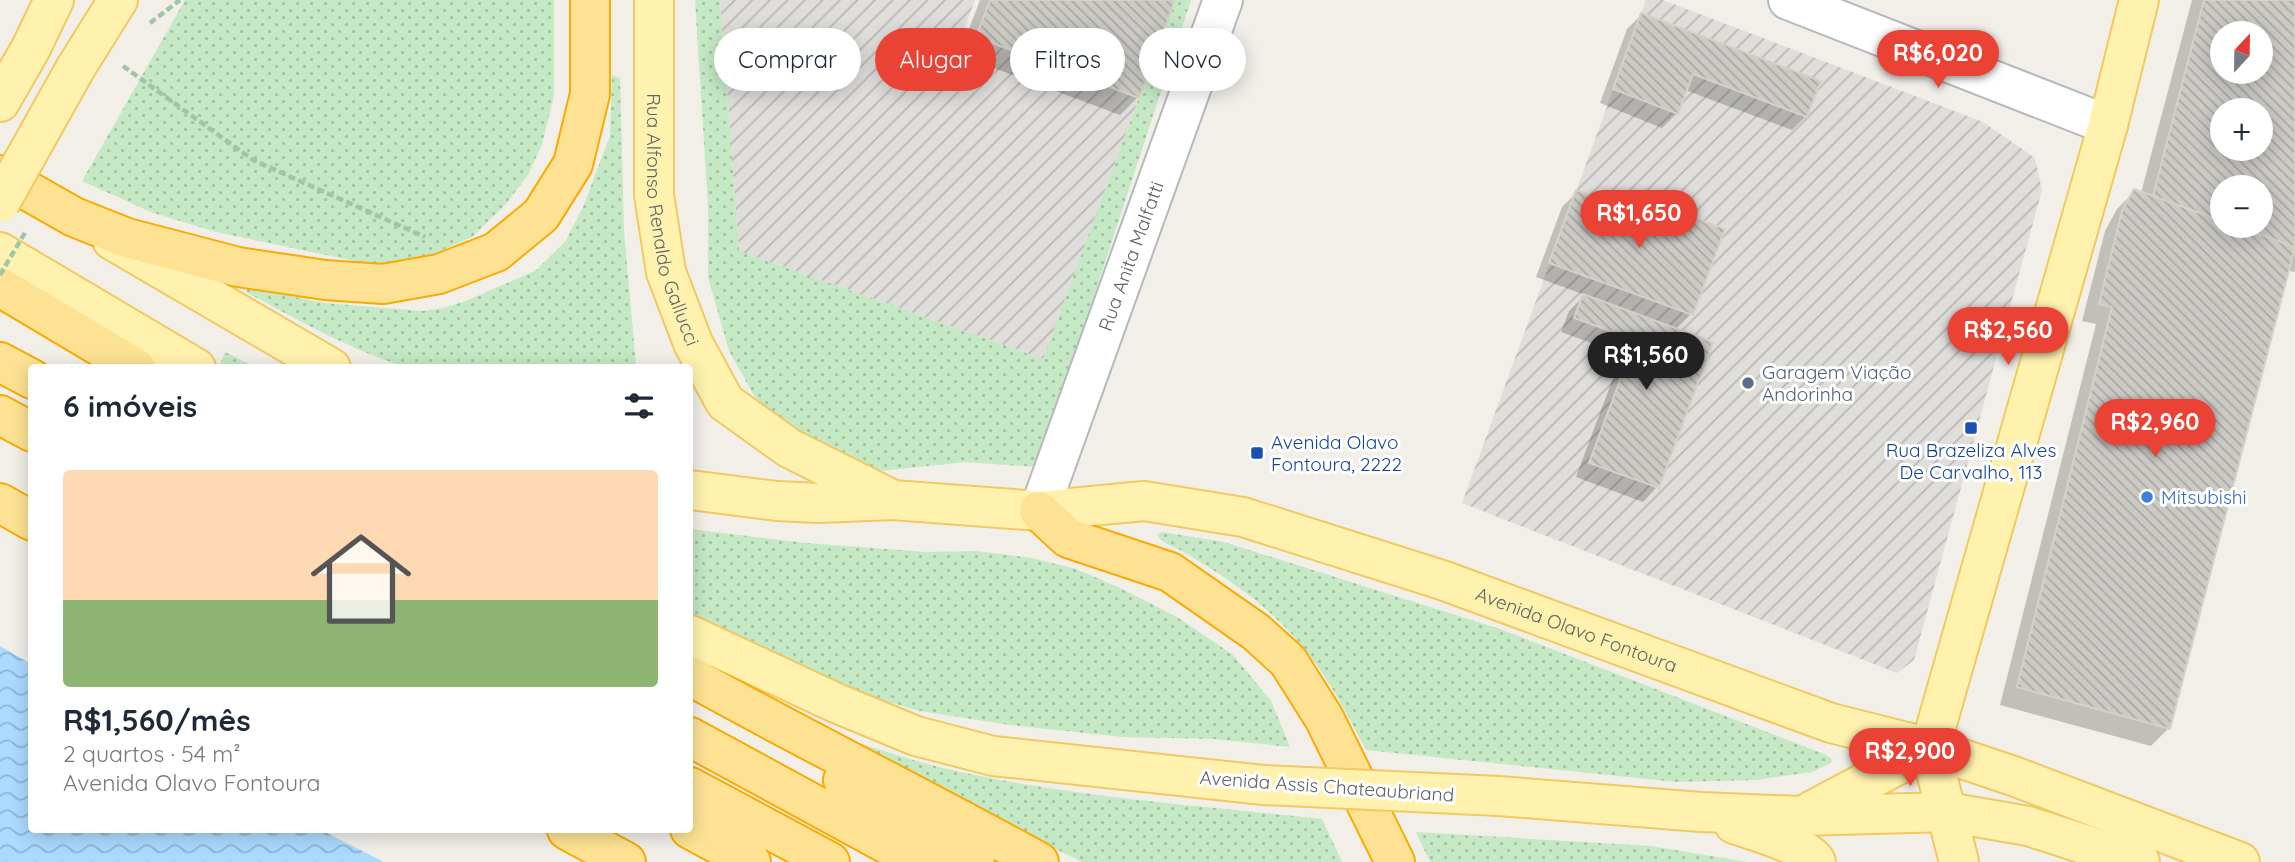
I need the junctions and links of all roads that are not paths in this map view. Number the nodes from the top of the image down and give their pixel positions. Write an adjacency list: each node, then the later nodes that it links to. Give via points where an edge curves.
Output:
1 (54, 0): 8 (main road)
2 (118, 0): 11 (main road, bridge)
3 (590, 0): 12 (highway, via 590,94 573,164 541,215 496,252 439,274 383,284 325,280 238,267 127,238)
4 (654, 0): 23 (main road, Rua Alfonso Renaldo Gallucci, via 654,195 666,272 693,343 725,402 789,448)
5 (1223, 0): 25 (street, Rua Anita Malfatti)
6 (1788, 0): 9 (street)
7 (2139, 0): 9 (main road)
8 (0, 102)
9 (2109, 125): 31 (main road)
10 (0, 175): 12 (highway)
11 (0, 203)
12 (74, 217): 18 (main road)
13 (0, 252): 17 (main road)
14 (0, 287): 16 (highway)
15 (0, 362): 19 (highway)
16 (129, 364)
17 (188, 364)
18 (324, 364)
19 (28, 377)
20 (0, 415): 21 (highway)
21 (28, 430)
22 (693, 490): 23 (main road, Avenida Olavo Fontoura, via 791,502)
23 (893, 500): 25 (main road, Avenida Olavo Fontoura)
24 (0, 503): 26 (highway)
25 (1039, 512): 31 (main road, Avenida Olavo Fontoura, via 1144,501 1243,517 1442,580 1831,723); 44 (highway, via 1069,538 1170,572 1256,632 1288,662 1324,718)
26 (28, 519)
27 (693, 636): 33 (main road, Avenida Assis Chateaubriand, bridge, via 916,736 993,756 1264,785 1499,796)
28 (693, 678): 29 (highway)
29 (787, 730): 42 (highway, via 851,787); 43 (highway)
30 (693, 739): 41 (highway)
31 (1930, 748): 34 (main road); 35 (main road); 48 (main road, Avenida Olavo Fontoura)
32 (693, 789): 40 (highway)
33 (1701, 812): 35 (main road, Avenida Assis Chateaubriand); 45 (main road, via 1795,847 1814,856)
34 (1947, 812): 35 (main road, Avenida Assis Chateaubriand); 46 (main road); 47 (main road, Avenida Assis Chateaubriand, via 2028,826)
35 (1801, 816)
36 (693, 831): 39 (highway)
37 (573, 833): 38 (highway)
38 (626, 862)
39 (751, 862)
40 (830, 862)
41 (920, 862)
42 (975, 862)
43 (1039, 862)
44 (1395, 862)
45 (1816, 862)
46 (1959, 862)
47 (2140, 862)
48 (2240, 862)

